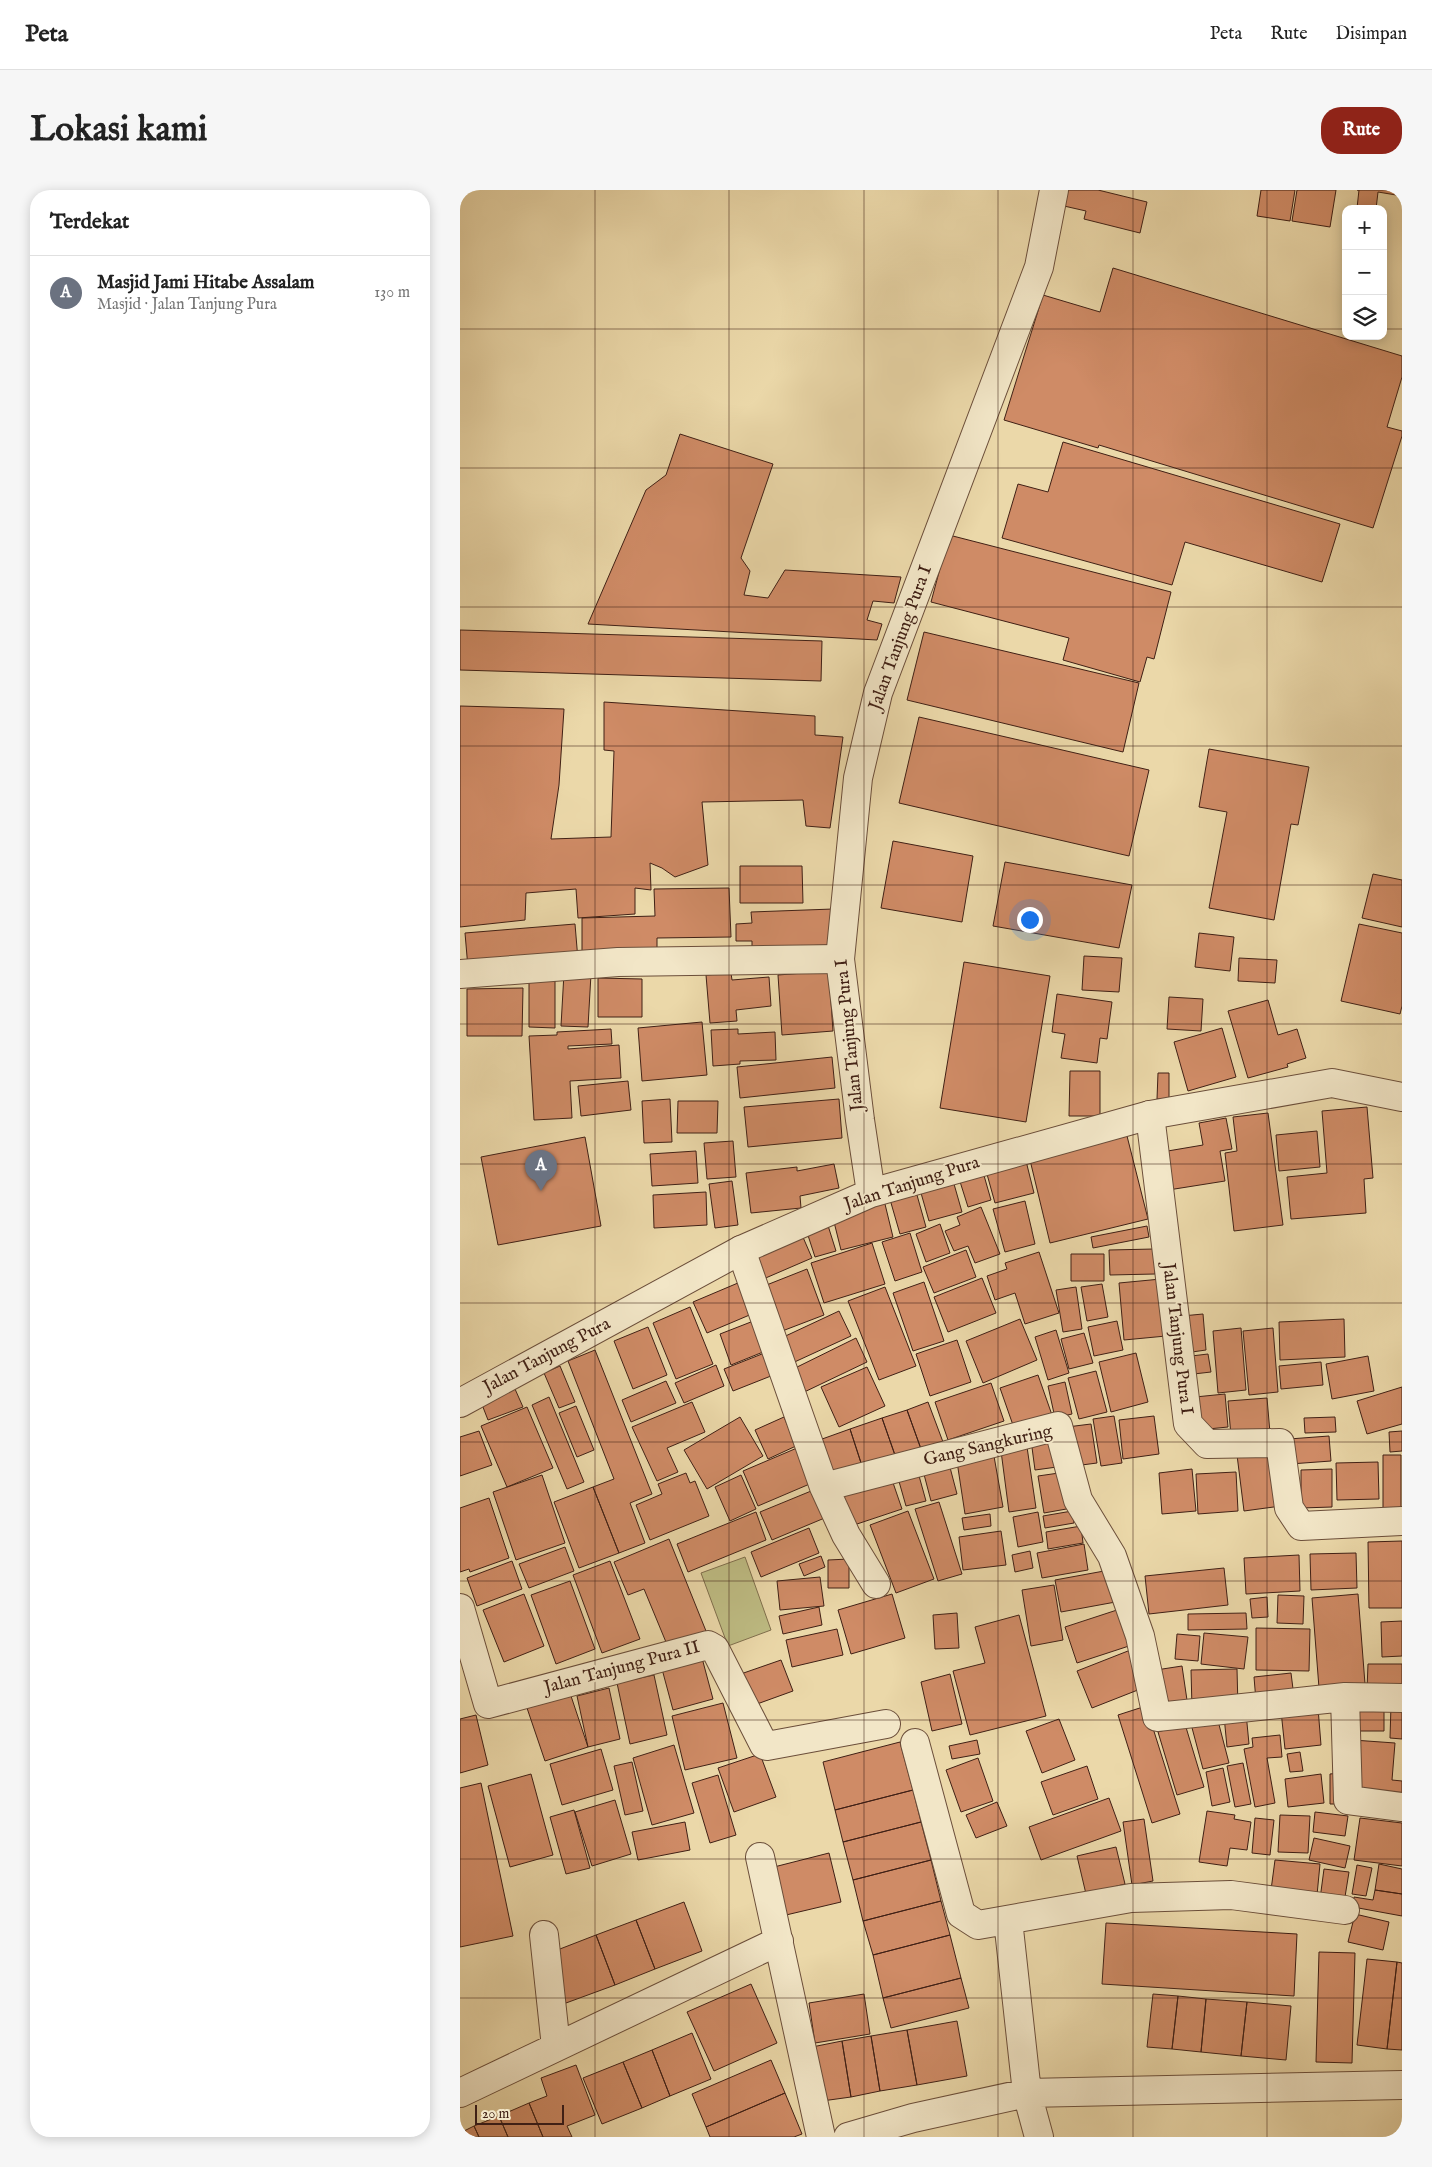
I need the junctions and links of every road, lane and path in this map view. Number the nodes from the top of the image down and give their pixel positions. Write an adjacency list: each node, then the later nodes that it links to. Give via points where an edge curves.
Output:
1 (1054, 190): 2 (street, Jalan Tanjung Pura I, via 1039,267 878,693 858,778)
2 (840, 959): 3 (street, via 618,962); 6 (street, Jalan Tanjung Pura I)
3 (460, 974)
4 (1402, 1097): 5 (street, Jalan Tanjung Pura, via 1332,1083)
5 (1150, 1114): 6 (street, Jalan Tanjung Pura); 10 (street, Jalan Tanjung Pura I, via 1188,1424 1207,1444 1280,1443 1289,1508 1301,1526)
6 (871, 1193): 7 (street, Jalan Tanjung Pura)
7 (741, 1250): 8 (street, Jalan Tanjung Pura); 9 (street)
8 (460, 1403)
9 (824, 1487): 11 (street, via 846,1534); 13 (street, Gang Sangkuring, via 1058,1426 1078,1500 1112,1556 1140,1636 1157,1717)
10 (1402, 1521)
11 (876, 1584)
12 (460, 1608): 15 (street, Jalan Tanjung Pura II, via 488,1704 708,1645 715,1649 764,1745)
13 (1345, 1697): 14 (street); 17 (street, via 1348,1800)
14 (1402, 1698)
15 (886, 1724)
16 (915, 1743): 20 (street, via 962,1914 978,1925)
17 (1402, 1807)
18 (760, 1857): 22 (street)
19 (1345, 1910): 20 (street, via 1231,1895 1131,1898)
20 (1008, 1920): 26 (street)
21 (544, 1935): 23 (street)
22 (778, 1941): 23 (street); 27 (street)
23 (556, 2047): 25 (street)
24 (1402, 2085): 26 (street)
25 (460, 2093)
26 (1027, 2093): 28 (street, via 913,2118); 29 (street)
27 (821, 2137)
28 (848, 2137)
29 (1039, 2137)

